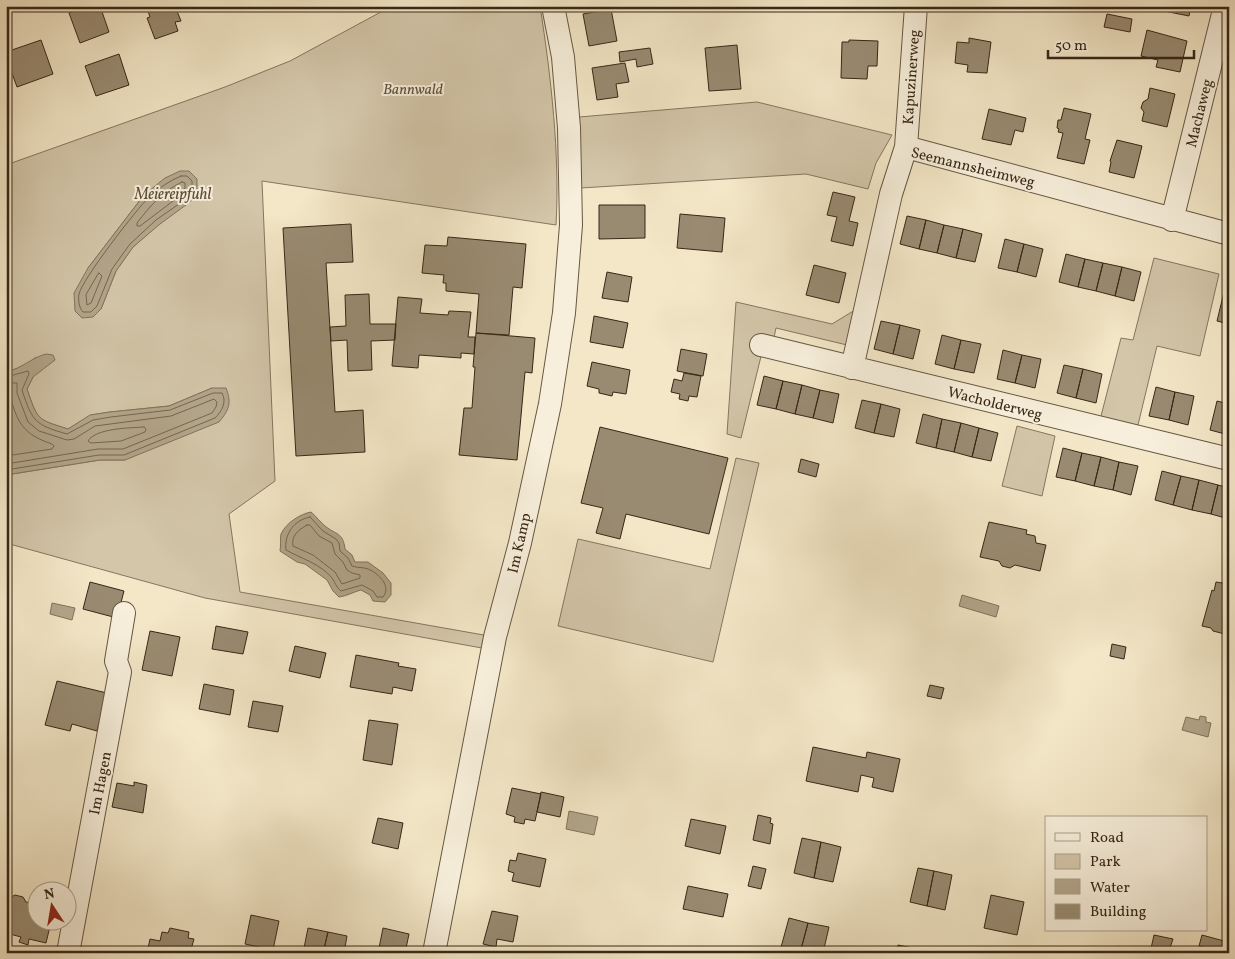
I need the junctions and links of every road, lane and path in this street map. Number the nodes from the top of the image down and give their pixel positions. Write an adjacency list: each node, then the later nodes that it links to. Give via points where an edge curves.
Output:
1 (553, 6): 12 (street, Im Kamp, via 563,57 570,128 571,225 564,313 550,404 520,544 495,637)
2 (916, 6): 4 (street, Kapuzinerweg)
3 (1225, 6): 5 (street, Machaweg)
4 (906, 147): 5 (street, Seemannsheimweg); 8 (street, Seemannsheimweg, via 891,194)
5 (1172, 220): 6 (street, Seemannsheimweg)
6 (1229, 234)
7 (761, 345): 8 (street, Wacholderweg)
8 (852, 368): 9 (street, Wacholderweg)
9 (1229, 459)
10 (124, 613): 11 (street, Im Hagen, via 116,661 120,672)
11 (68, 953)
12 (434, 953)

